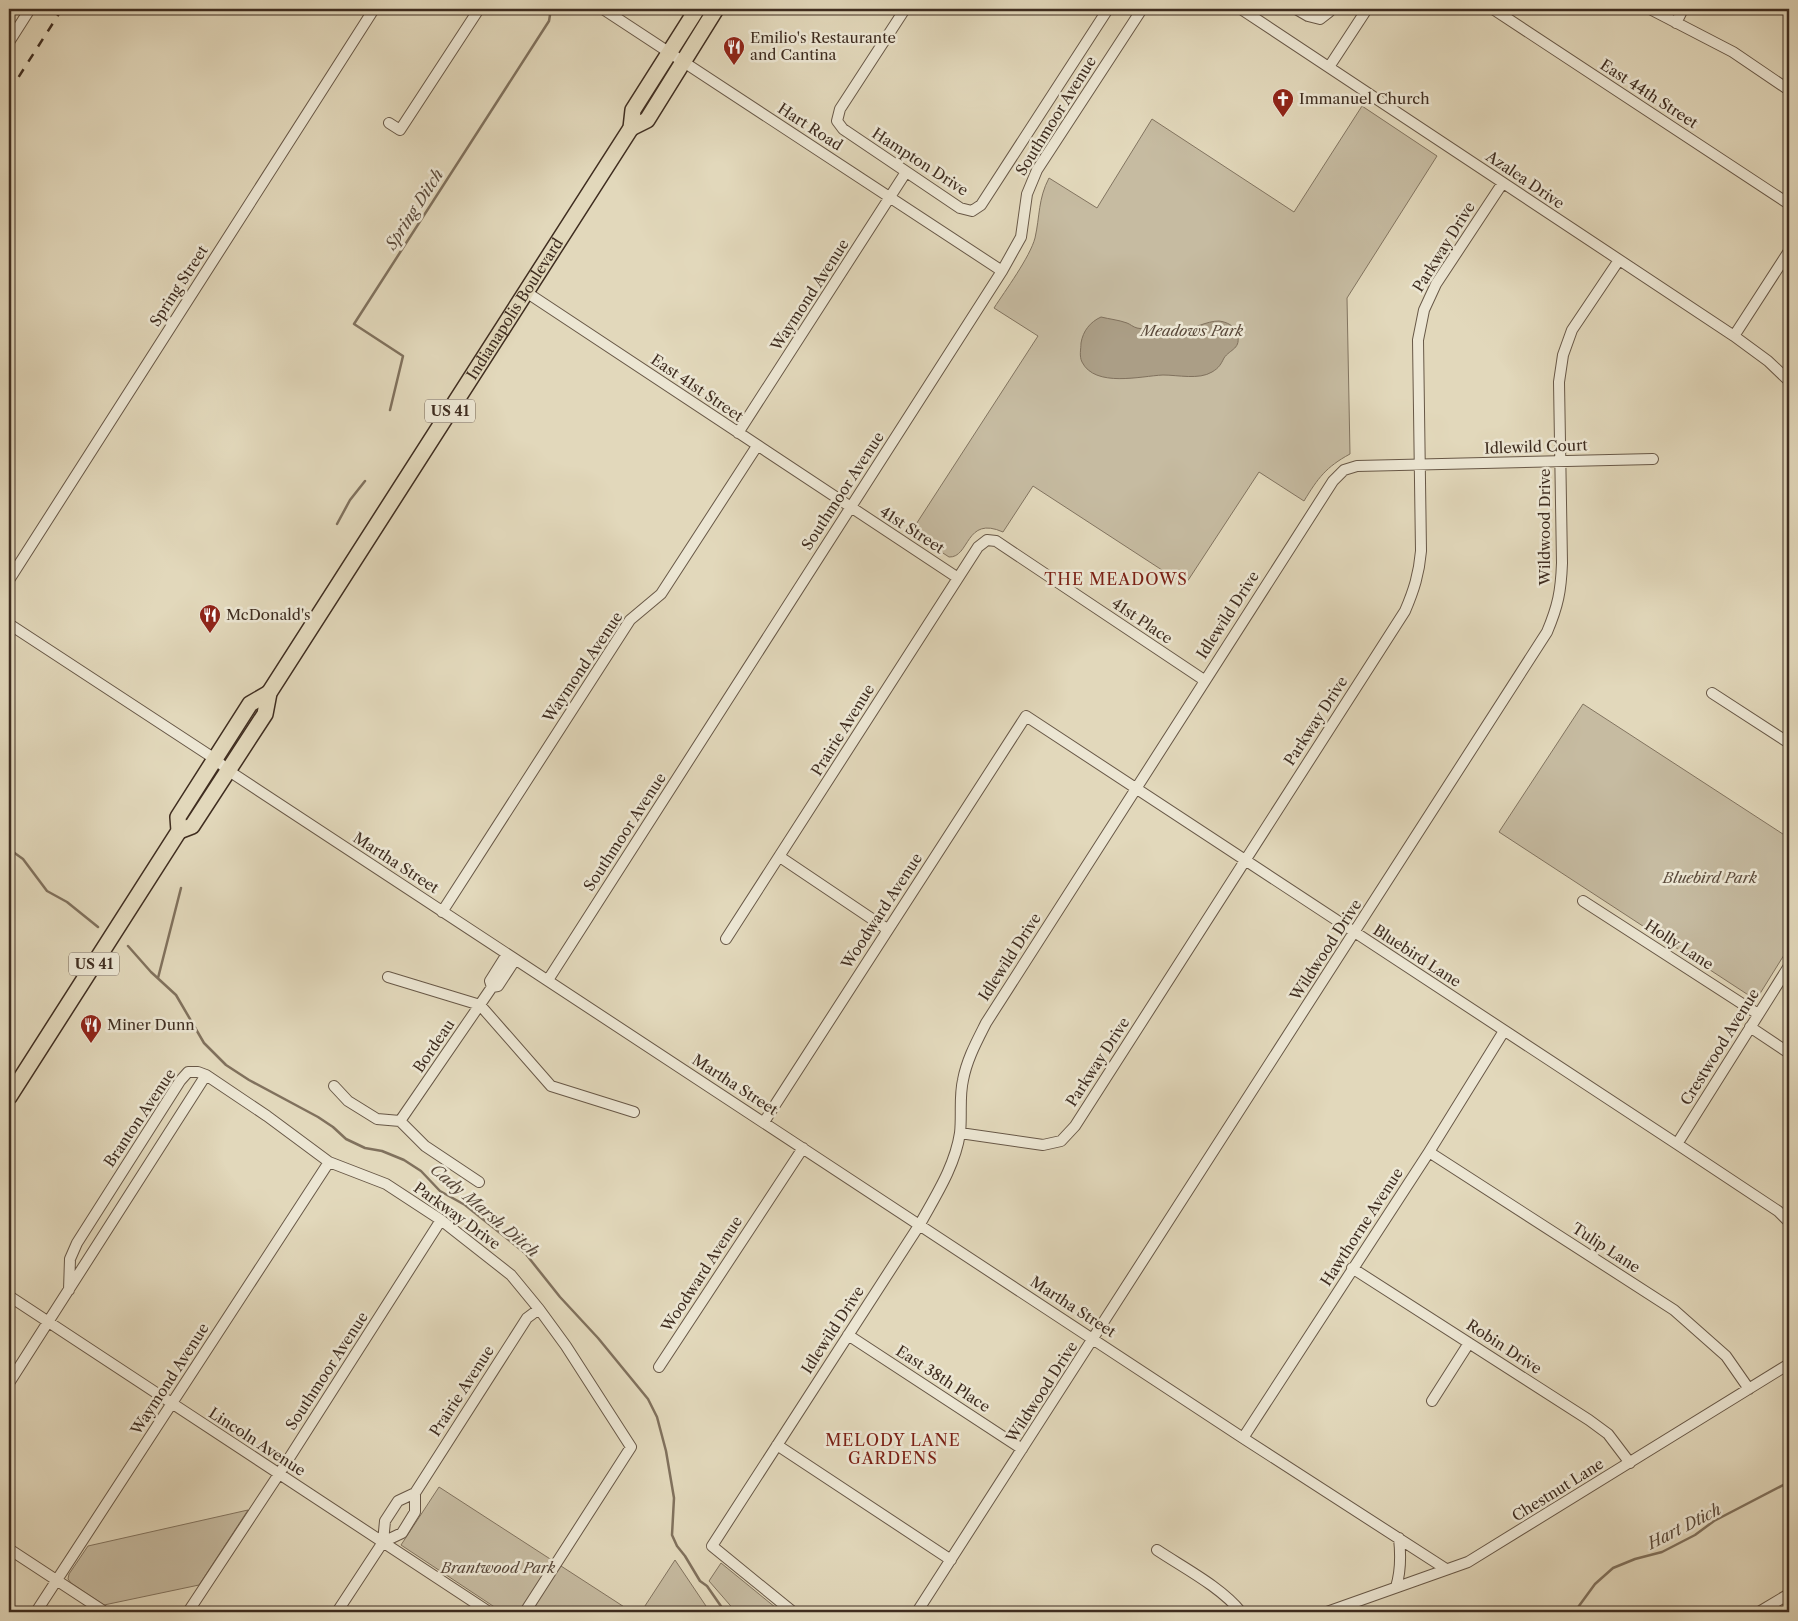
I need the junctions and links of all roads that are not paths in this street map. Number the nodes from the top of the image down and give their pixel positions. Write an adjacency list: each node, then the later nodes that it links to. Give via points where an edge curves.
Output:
1 (30, 9): 18 (street)
2 (374, 9): 43 (street, Spring Street)
3 (479, 9): 23 (street, via 400,130)
4 (603, 9): 19 (street, Hart Road)
5 (697, 9): 19 (highway, Indianapolis Boulevard / US 41)
6 (716, 9): 20 (highway, Indianapolis Boulevard / US 41)
7 (905, 9): 25 (street, Hampton Drive, via 840,109 837,120 843,129)
8 (1108, 9): 25 (street, Hampton Drive, via 981,205 972,211 960,208)
9 (1142, 9): 31 (street, Southmoor Avenue, via 1037,170 1027,194 1021,237)
10 (1241, 9): 21 (street, Azalea Drive)
11 (1296, 9): 12 (street, via 1320,19)
12 (1332, 9)
13 (1367, 9): 21 (street)
14 (1493, 9): 28 (street, East 44th Street)
15 (1650, 9): 17 (street)
16 (1683, 9): 17 (street)
17 (1676, 23): 22 (street, via 1733,52)
18 (9, 42)
19 (669, 53): 20 (street, Hart Road); 24 (highway, Indianapolis Boulevard / US 41, via 632,110)
20 (683, 62): 24 (highway, Indianapolis Boulevard / US 41, via 647,120); 27 (street, Hart Road)
21 (1329, 67): 26 (street, Azalea Drive)
22 (1789, 90)
23 (389, 123)
24 (631, 128): 32 (highway, Indianapolis Boulevard / US 41)
25 (906, 172): 27 (street, Waymond Avenue)
26 (1502, 184): 30 (street, Azalea Drive); 39 (street, Parkway Drive, via 1436,284 1424,310 1418,340)
27 (890, 197): 31 (street, Hart Road); 35 (street, Waymond Avenue)
28 (1789, 204)
29 (1789, 251): 33 (street)
30 (1619, 260): 33 (street, Azalea Drive); 38 (street, Wildwood Drive, via 1572,330 1562,355)
31 (1002, 271): 40 (street, Southmoor Avenue)
32 (526, 292): 35 (street, East 41st Street); 46 (highway, Indianapolis Boulevard / US 41)
33 (1734, 336): 34 (street, Azalea Drive)
34 (1789, 381)
35 (738, 433): 36 (street, East 41st Street)
36 (756, 446): 40 (street, East 41st Street); 57 (street, Waymond Avenue, via 661,594 630,620)
37 (1653, 459): 38 (street, Idlewild Court)
38 (1560, 461): 39 (street, Idlewild Court); 59 (street, Wildwood Drive, via 1561,586 1547,632)
39 (1420, 465): 45 (street, Idlewild Drive, via 1357,466 1344,470 1333,481); 55 (street, Parkway Drive, via 1419,572 1405,611)
40 (851, 508): 42 (street, 41st Street); 64 (street, Southmoor Avenue)
41 (987, 540): 42 (street, Prairie Avenue, via 978,546); 45 (street, 41st Place, via 996,541)
42 (958, 578): 54 (street, Prairie Avenue)
43 (9, 580)
44 (9, 624): 50 (street, Martha Street)
45 (1204, 680): 52 (street, Idlewild Drive)
46 (269, 693): 50 (highway, Indianapolis Boulevard / US 41, via 250,704); 51 (highway, Indianapolis Boulevard / US 41, via 265,714)
47 (1712, 693): 49 (street)
48 (1026, 716): 52 (street, Bluebird Lane); 58 (street, Woodward Avenue)
49 (1789, 743)
50 (215, 759): 51 (street, Martha Street); 53 (highway, Indianapolis Boulevard / US 41, via 178,817)
51 (229, 771): 53 (highway, Indianapolis Boulevard / US 41, via 192,826); 57 (street, Martha Street)
52 (1136, 788): 55 (street, Bluebird Lane); 76 (street, Idlewild Drive, via 986,1023 962,1080)
53 (179, 831): 72 (highway, Indianapolis Boulevard / US 41)
54 (780, 857): 58 (street); 60 (street, Prairie Avenue)
55 (1244, 861): 59 (street, Bluebird Lane); 76 (street, Parkway Drive, via 1075,1126 1061,1141 1043,1145)
56 (1583, 901): 66 (street, Holly Lane)
57 (442, 912): 61 (street, Martha Street)
58 (887, 929): 75 (street, Woodward Avenue)
59 (1355, 933): 68 (street, Bluebird Lane); 91 (street, Wildwood Drive)
60 (726, 939)
61 (511, 957): 64 (street, Martha Street); 65 (street, Bordeau, via 498,986 492,987)
62 (1789, 966): 66 (street, Crestwood Avenue)
63 (388, 977): 65 (street)
64 (548, 980): 75 (street, Martha Street)
65 (480, 1005): 73 (street, via 550,1086); 74 (street, Bordeau)
66 (1758, 1014): 67 (street, Crestwood Avenue)
67 (1750, 1027): 69 (street); 77 (street, Crestwood Avenue)
68 (1504, 1031): 77 (street, Bluebird Lane); 79 (street, Hawthorne Avenue)
69 (1789, 1053)
70 (206, 1075): 80 (street, Parkway Drive); 86 (street, Branton Avenue); 86 (street, Branton Avenue, via 188,1072 180,1081 77,1243 70,1259)
71 (334, 1086): 74 (street, via 348,1101 378,1119)
72 (9, 1097)
73 (634, 1112)
74 (400, 1121): 81 (street, via 426,1146)
75 (764, 1122): 78 (street, Martha Street)
76 (960, 1133): 84 (street, Idlewild Drive, via 944,1180)
77 (1676, 1144): 83 (street, Bluebird Lane)
78 (803, 1148): 84 (street, Martha Street); 94 (street, Woodward Avenue)
79 (1429, 1152): 85 (street, Hawthorne Avenue); 96 (street, Tulip Lane, via 1674,1310 1726,1356)
80 (329, 1162): 82 (street, Parkway Drive, via 386,1184); 98 (street, Waymond Avenue)
81 (479, 1182)
82 (441, 1220): 88 (street, Parkway Drive, via 511,1275); 103 (street, Southmoor Avenue)
83 (1789, 1222)
84 (920, 1224): 90 (street, Idlewild Drive); 91 (street, Martha Street)
85 (1352, 1268): 92 (street, Robin Drive); 99 (street, Hawthorne Avenue)
86 (69, 1290): 89 (street, Branton Avenue)
87 (9, 1296): 89 (street, Lincoln Avenue)
88 (539, 1309): 104 (street, Prairie Avenue, via 527,1318); 119 (street, Parkway Drive, via 631,1446)
89 (48, 1322): 95 (street, Branton Avenue); 98 (street, Lincoln Avenue)
90 (848, 1334): 100 (street, Idlewild Drive); 101 (street, East 38th Place)
91 (1094, 1338): 99 (street, Martha Street); 101 (street, Wildwood Drive)
92 (1470, 1343): 97 (street); 102 (street, Robin Drive, via 1608,1434)
93 (1789, 1364): 96 (street, Chestnut Lane)
94 (659, 1367)
95 (9, 1383)
96 (1749, 1389): 102 (street, Chestnut Lane)
97 (1432, 1401)
98 (172, 1404): 103 (street, Lincoln Avenue); 111 (street, Waymond Avenue)
99 (1243, 1438): 105 (street, Martha Street)
100 (777, 1445): 109 (street); 120 (street, Idlewild Drive, via 712,1546)
101 (1022, 1449): 109 (street, Wildwood Drive)
102 (1630, 1463): 110 (street, Chestnut Lane, via 1468,1562)
103 (279, 1474): 106 (street, Lincoln Avenue); 116 (street, Southmoor Avenue)
104 (415, 1493): 106 (street, Prairie Avenue, via 398,1501 385,1521); 106 (street, Prairie Avenue, via 415,1512 402,1533)
105 (1399, 1538): 110 (street, Martha Street); 112 (street, via 1400,1573)
106 (383, 1542): 117 (street, Prairie Avenue); 118 (street, Lincoln Avenue)
107 (9, 1548): 111 (street)
108 (1157, 1550): 122 (street, via 1233,1602)
109 (951, 1560): 121 (street, Wildwood Drive)
110 (1446, 1569): 112 (street, Chestnut Lane)
111 (56, 1581): 114 (street, Waymond Avenue); 115 (street)
112 (1396, 1587): 123 (street, Chestnut Lane)
113 (1789, 1594): 124 (street)
114 (36, 1612)
115 (105, 1612)
116 (188, 1612)
117 (337, 1612)
118 (489, 1612)
119 (525, 1612)
120 (793, 1612)
121 (917, 1612)
122 (1241, 1612)
123 (1327, 1612)
124 (1759, 1612)

